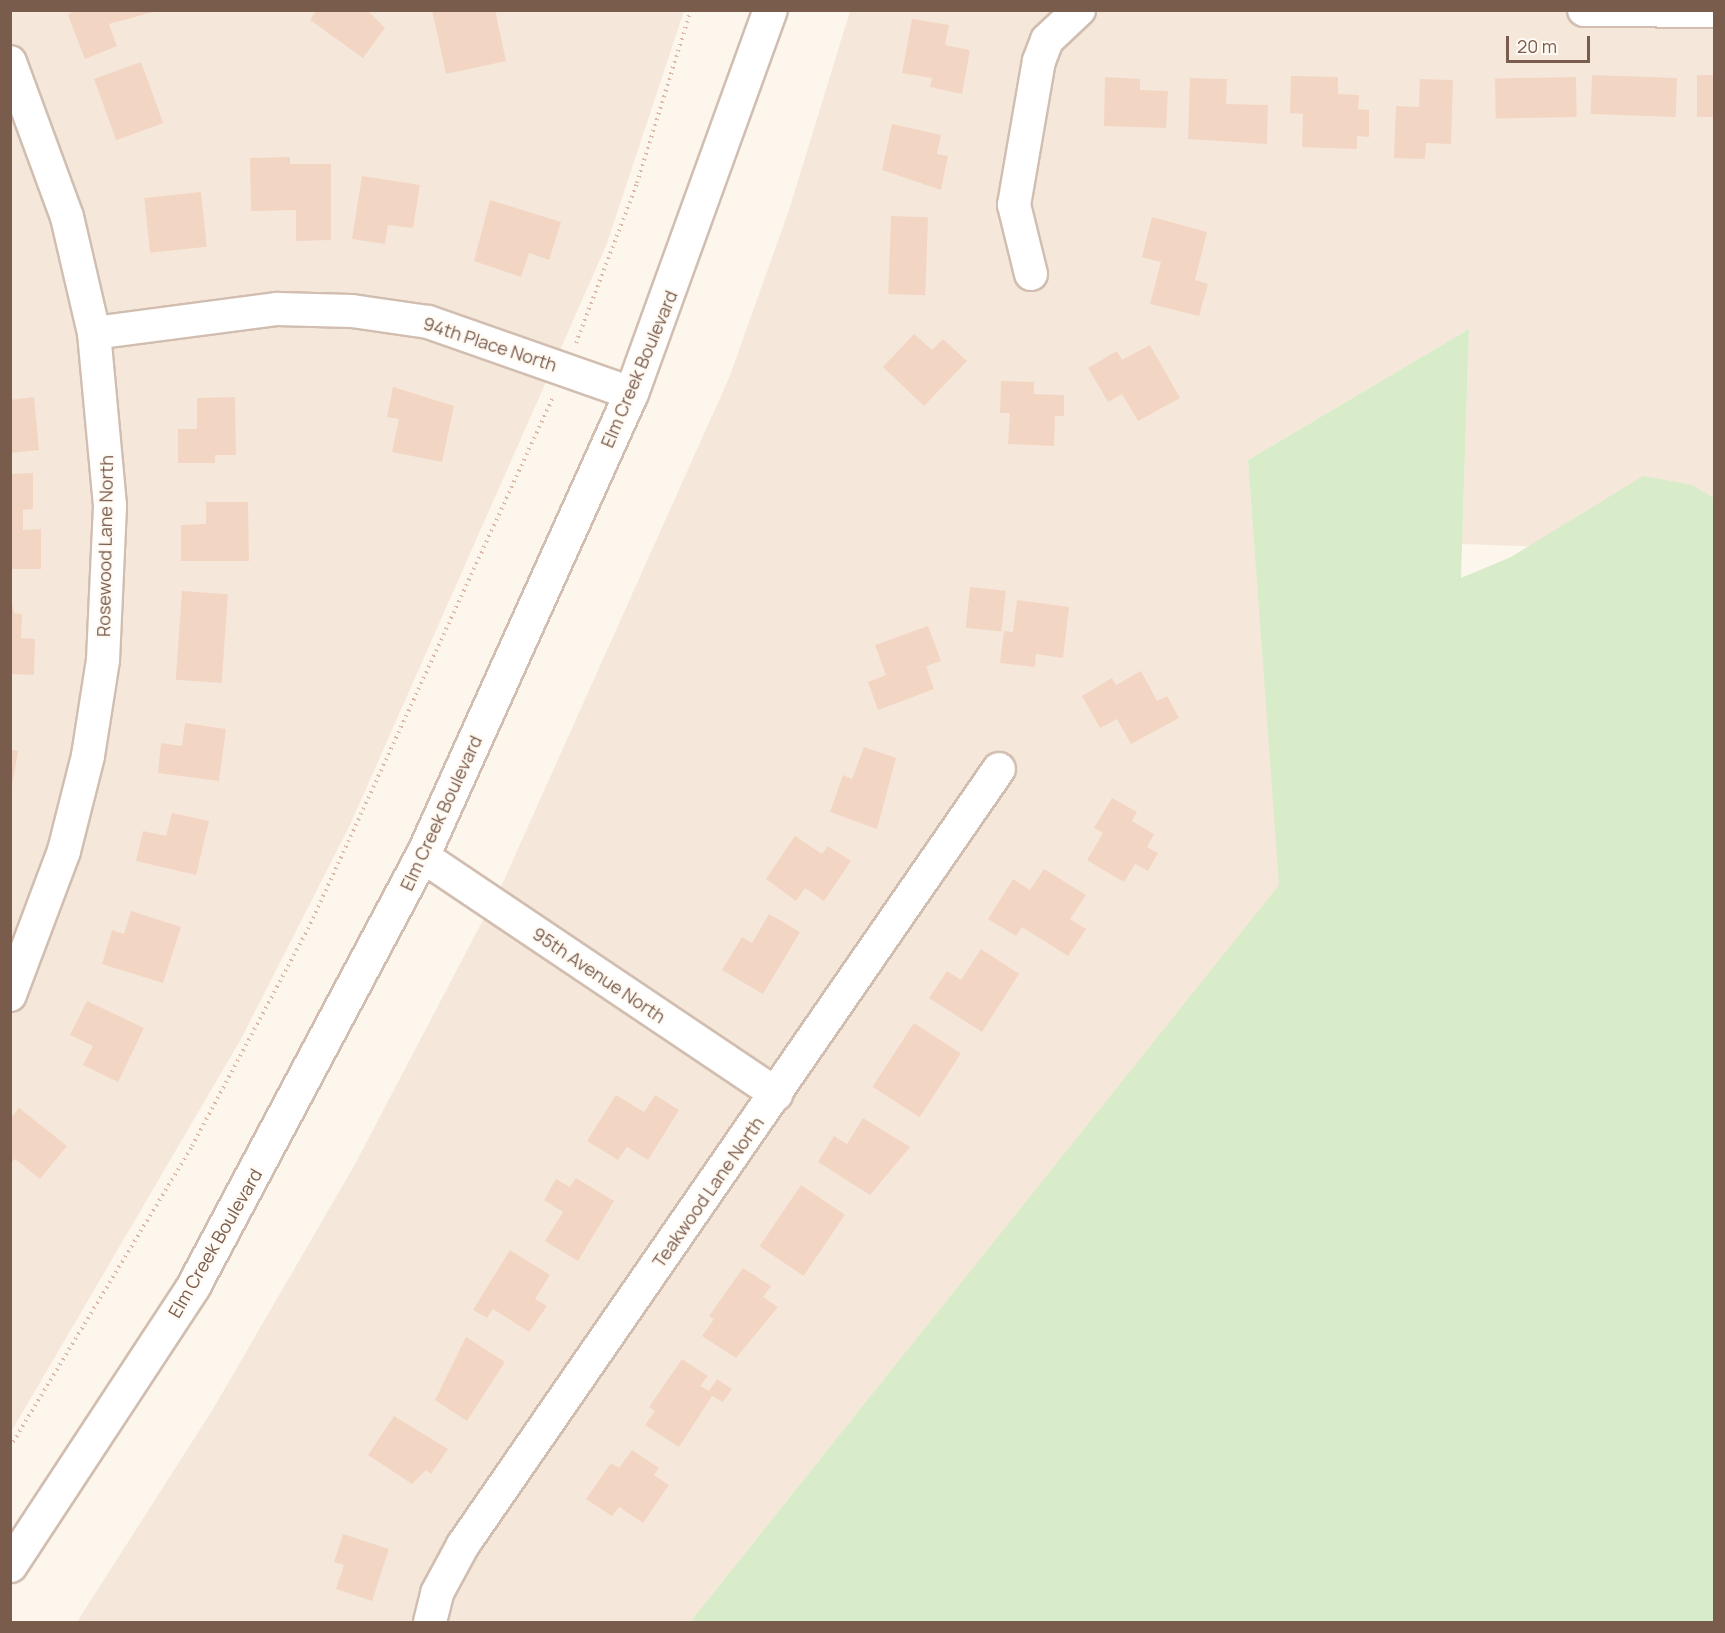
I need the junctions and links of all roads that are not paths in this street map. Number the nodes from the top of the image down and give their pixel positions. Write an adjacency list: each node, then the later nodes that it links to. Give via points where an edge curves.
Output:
1 (770, 10): 8 (main road, Elm Creek Boulevard)
2 (1079, 10): 6 (street, via 1047,40 1039,62 1014,205)
3 (1584, 10): 4 (street)
4 (1714, 11)
5 (10, 62): 7 (street, Rosewood Lane North, via 67,217)
6 (1031, 274)
7 (94, 333): 8 (street, 94th Place North, via 266,310 352,311 428,322); 11 (street, Rosewood Lane North, via 110,506 103,660 88,756 64,851)
8 (631, 393): 10 (main road, Elm Creek Boulevard)
9 (999, 769): 12 (street, Teakwood Lane North)
10 (422, 856): 12 (street, 95th Avenue North); 13 (main road, Elm Creek Boulevard, via 193,1286)
11 (10, 995)
12 (776, 1094): 14 (street, Teakwood Lane North, via 463,1545 437,1593)
13 (10, 1565)
14 (430, 1623)

